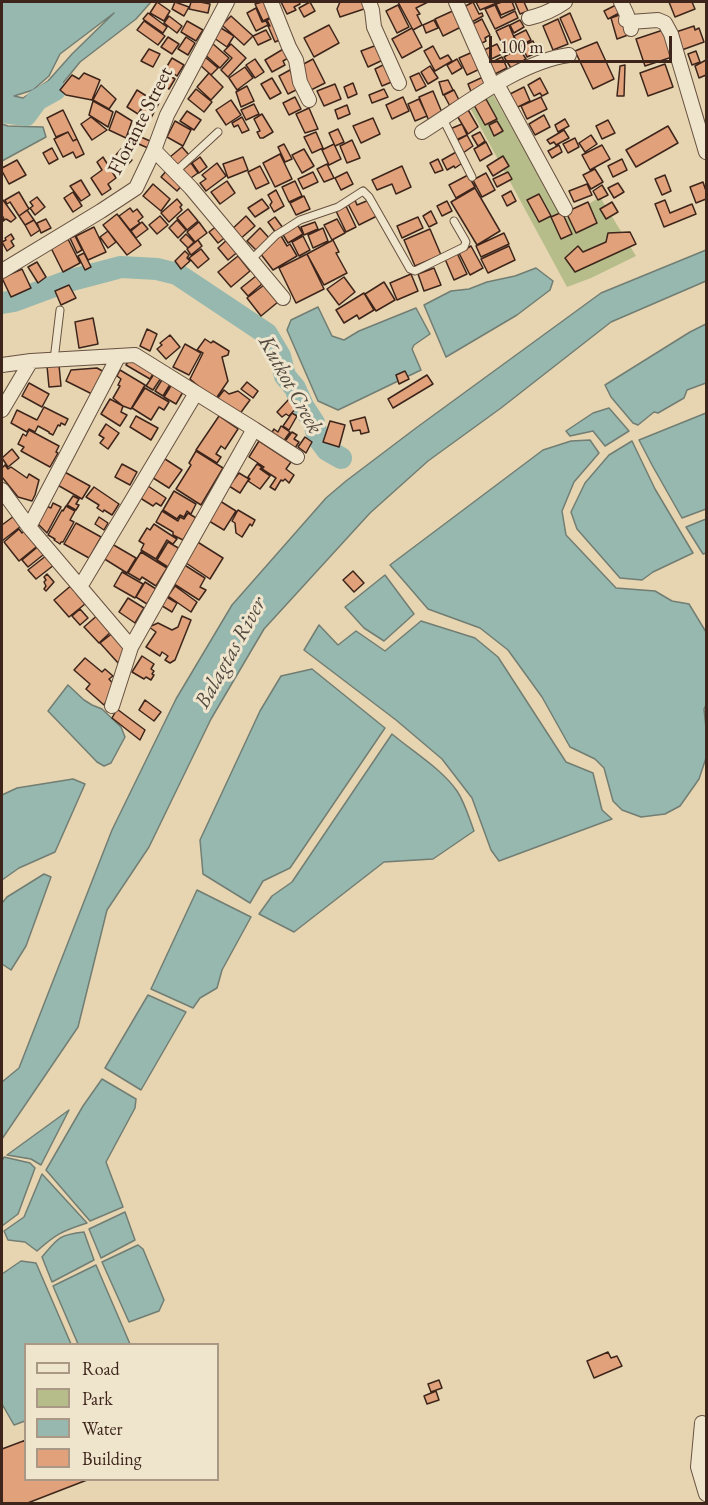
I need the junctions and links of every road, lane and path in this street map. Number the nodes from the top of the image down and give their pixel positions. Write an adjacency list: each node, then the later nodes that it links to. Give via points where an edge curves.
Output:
1 (227, 2): 15 (street, Florante Street, via 167,115)
2 (271, 2): 11 (street)
3 (369, 2): 9 (street, via 374,27)
4 (456, 2): 10 (street)
5 (565, 2): 7 (street)
6 (621, 2): 16 (street, via 631,27 658,20 665,23)
7 (529, 18)
8 (569, 55): 10 (street, via 526,68)
9 (399, 83)
10 (495, 85): 12 (street); 19 (street)
11 (309, 100)
12 (443, 119): 14 (street); 18 (lane)
13 (218, 132): 17 (lane)
14 (422, 132)
15 (154, 150): 17 (street); 22 (street, Florante Street, via 136,188)
16 (706, 152)
17 (175, 172): 21 (street)
18 (472, 177)
19 (565, 209)
20 (454, 221): 21 (lane, via 466,242 464,247 415,271 410,269 363,191 338,207 300,220 276,235)
21 (251, 261): 23 (street)
22 (2, 271)
23 (283, 298)
24 (60, 310): 26 (lane)
25 (118, 357): 26 (street); 29 (street, via 135,355); 34 (street)
26 (54, 360): 27 (street)
27 (31, 362): 28 (street); 30 (street)
28 (2, 365)
29 (196, 393): 31 (street); 35 (street)
30 (2, 410)
31 (254, 429): 32 (street); 36 (street)
32 (297, 457)
33 (2, 490): 34 (street)
34 (29, 527): 35 (street)
35 (80, 587): 36 (street)
36 (131, 647): 37 (street)
37 (112, 706)
38 (702, 1423): 39 (street, via 698,1467)
39 (706, 1494)

